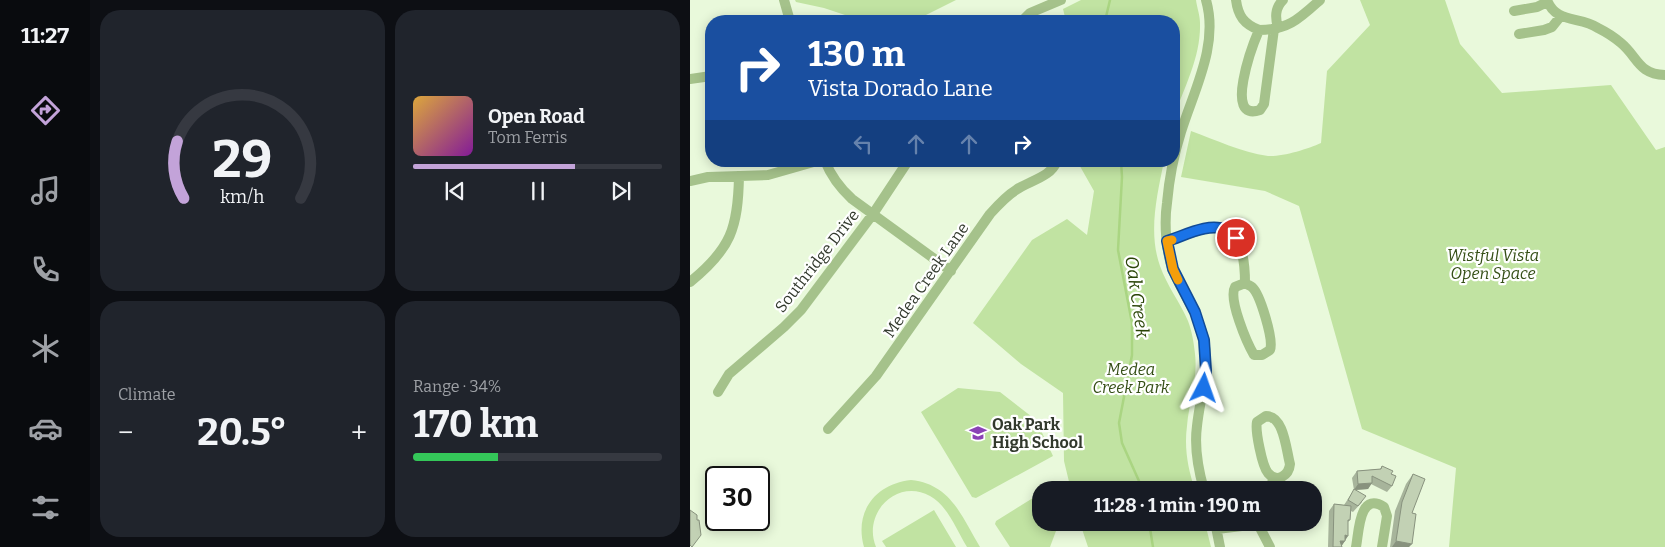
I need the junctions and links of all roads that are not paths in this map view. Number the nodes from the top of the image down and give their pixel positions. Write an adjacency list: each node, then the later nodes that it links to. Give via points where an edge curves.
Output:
1 (784, 0): 9 (street)
2 (1061, 0): 10 (street)
3 (1206, 0): 18 (street, via 1210,33 1207,50)
4 (1236, 0): 13 (street, via 1241,19)
5 (1283, 0): 12 (street, via 1276,14)
6 (1320, 0): 12 (street, via 1291,24)
7 (1547, 1): 8 (street, via 1537,7); 11 (street)
8 (1514, 11)
9 (788, 15)
10 (1028, 15)
11 (1560, 17): 14 (street, via 1552,27); 15 (street, via 1598,28 1621,43 1647,72)
12 (1276, 28): 13 (street); 13 (street, via 1264,104 1253,112 1248,111 1241,100 1248,59)
13 (1259, 30)
14 (1519, 34)
15 (1665, 75)
16 (705, 77): 17 (street)
17 (690, 79)
18 (1180, 136)
19 (796, 167): 24 (street, via 768,175)
20 (828, 167): 26 (street, via 840,188)
21 (904, 167): 26 (street, Southridge Drive)
22 (1054, 167): 28 (street, Medea Creek Lane, via 1048,174 1015,190 999,204)
23 (1173, 167): 27 (street, via 1166,204)
24 (739, 176): 25 (street); 29 (street, via 738,213 732,233 715,260)
25 (690, 181)
26 (873, 214): 28 (street); 31 (street, Southridge Drive, via 801,310 729,374)
27 (1167, 241): 30 (street, via 1208,228 1226,230 1241,247); 34 (street, via 1173,269 1195,312 1204,340 1206,371 1196,450)
28 (951, 271): 32 (street, Medea Creek Lane, via 876,376)
29 (690, 282)
30 (1245, 283): 30 (street, via 1235,287 1232,297 1248,345 1254,355 1262,356 1270,350 1272,340 1258,296 1252,286)
31 (718, 392)
32 (828, 429)
33 (1274, 478): 33 (street, via 1286,475 1290,464 1280,423 1266,416 1257,422 1256,431 1266,471); 35 (street)
34 (1201, 481)
35 (1273, 481)
36 (1217, 531): 38 (street)
37 (1262, 531): 39 (street)
38 (1220, 547)
39 (1270, 547)
40 (1356, 547): 41 (street, via 1363,510 1374,503 1384,508 1387,516)
41 (1382, 547)

